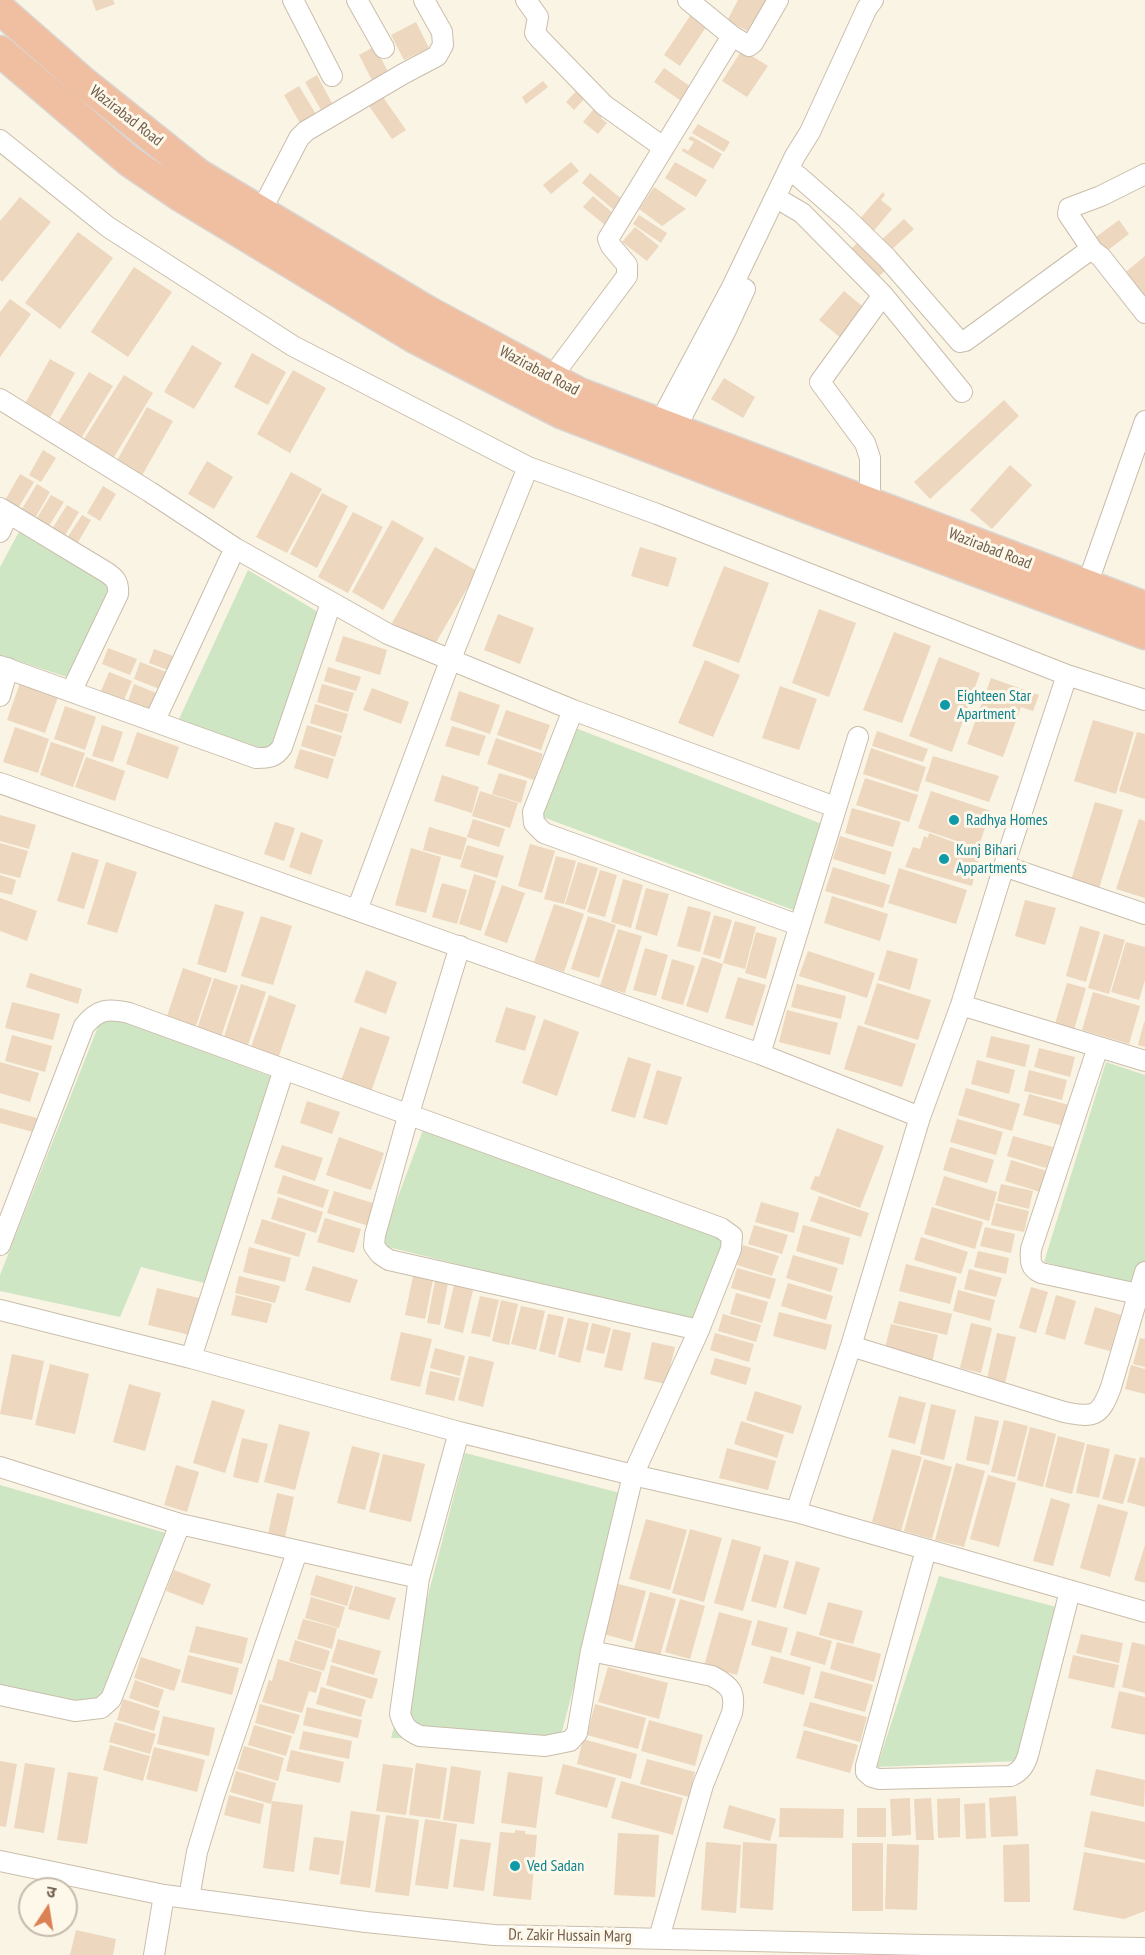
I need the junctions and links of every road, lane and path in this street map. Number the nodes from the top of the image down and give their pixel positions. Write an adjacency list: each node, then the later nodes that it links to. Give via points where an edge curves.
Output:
1 (293, 0): 12 (street)
2 (357, 0): 10 (street)
3 (424, 0): 19 (street, via 442,32 443,45 437,56 306,131)
4 (526, 0): 15 (street, via 538,17 535,33 539,38 604,105)
5 (688, 0): 9 (street)
6 (778, 0): 9 (street, via 753,43 749,46)
7 (873, 0): 13 (street)
8 (0, 9): 19 (highway, Wazirabad Road, via 198,174)
9 (732, 36): 15 (street)
10 (384, 48)
11 (0, 51): 30 (highway, Wazirabad Road, via 129,161 413,337 561,413)
12 (332, 76)
13 (810, 132): 17 (street); 27 (street, via 795,156)
14 (0, 140): 28 (street, via 108,227 293,346)
15 (663, 147): 23 (street, via 608,239 627,265 627,276)
16 (1145, 174): 20 (street, via 1069,208 1068,214)
17 (798, 177): 18 (street); 20 (street, via 887,258 960,342)
18 (785, 203): 21 (street, via 802,213); 27 (street, via 725,332)
19 (261, 211): 23 (highway, Wazirabad Road, via 427,311)
20 (1093, 251): 22 (street)
21 (883, 295): 24 (street); 30 (street, via 820,382 865,443 870,458)
22 (1145, 313)
23 (551, 378): 27 (highway, Wazirabad Road, via 579,393)
24 (962, 392)
25 (0, 399): 32 (street)
26 (1145, 421): 33 (street)
27 (668, 425): 30 (highway, Wazirabad Road)
28 (528, 467): 37 (street); 39 (street)
29 (4, 511): 31 (street); 40 (street, via 116,579 118,594)
30 (866, 516): 33 (highway, Wazirabad Road); 36 (highway, Wazirabad Road)
31 (0, 532)
32 (235, 548): 34 (street); 44 (street)
33 (1087, 585): 35 (highway, Wazirabad Road)
34 (331, 603): 37 (street); 44 (street, via 278,754 256,758)
35 (1145, 607)
36 (1145, 634)
37 (450, 662): 43 (street); 49 (street)
38 (4, 667): 40 (street); 41 (street)
39 (1067, 675): 42 (street); 48 (street)
40 (72, 690): 44 (street)
41 (0, 696)
42 (1145, 700)
43 (573, 710): 47 (street); 51 (street, via 533,812 534,823 544,833)
44 (154, 720)
45 (858, 737): 47 (street)
46 (0, 783): 49 (street)
47 (836, 807): 51 (street)
48 (1004, 866): 50 (street); 53 (street)
49 (357, 910): 52 (street)
50 (1145, 914)
51 (798, 925): 55 (street)
52 (460, 946): 55 (street); 58 (street)
53 (961, 1005): 54 (street); 59 (street)
54 (1098, 1047): 56 (street); 62 (street, via 1031,1249 1031,1264 1041,1273)
55 (760, 1054): 59 (street)
56 (1145, 1061)
57 (285, 1070): 58 (street); 60 (street, via 129,1012 102,1011 84,1026); 66 (street)
58 (408, 1113): 64 (street, via 722,1228 732,1236 731,1249); 64 (street, via 375,1235 374,1246 380,1254 389,1260)
59 (920, 1117): 65 (street)
60 (0, 1245)
61 (1145, 1272): 62 (street)
62 (1138, 1294): 65 (street, via 1105,1404 1097,1413 1082,1416)
63 (0, 1310): 66 (street)
64 (699, 1330): 69 (street)
65 (851, 1346): 70 (street)
66 (191, 1358): 67 (street)
67 (459, 1432): 69 (street); 74 (street)
68 (0, 1467): 71 (street)
69 (633, 1475): 70 (street); 77 (street)
70 (796, 1512): 72 (street)
71 (180, 1524): 73 (street); 78 (street, via 111,1699 101,1708 75,1711)
72 (926, 1550): 75 (street); 75 (street, via 866,1766 866,1772 879,1779 1011,1776 1019,1772 1028,1755)
73 (297, 1552): 74 (street); 81 (street, via 215,1792 197,1852)
74 (419, 1578): 77 (street, via 400,1714 408,1732 545,1746 570,1741 577,1733)
75 (1070, 1591): 76 (street)
76 (1145, 1612)
77 (591, 1651): 82 (street, via 712,1676 732,1691 732,1713 703,1785)
78 (0, 1695)
79 (0, 1861): 80 (street, Dr. Zakir Hussain Marg)
80 (164, 1895): 81 (street, Dr. Zakir Hussain Marg); 85 (street)
81 (189, 1898): 83 (street, Dr. Zakir Hussain Marg, via 494,1935)
82 (659, 1938): 83 (street, Dr. Zakir Hussain Marg); 84 (street, Dr. Zakir Hussain Marg)
83 (553, 1946)
84 (1145, 1948)
85 (154, 1955)

